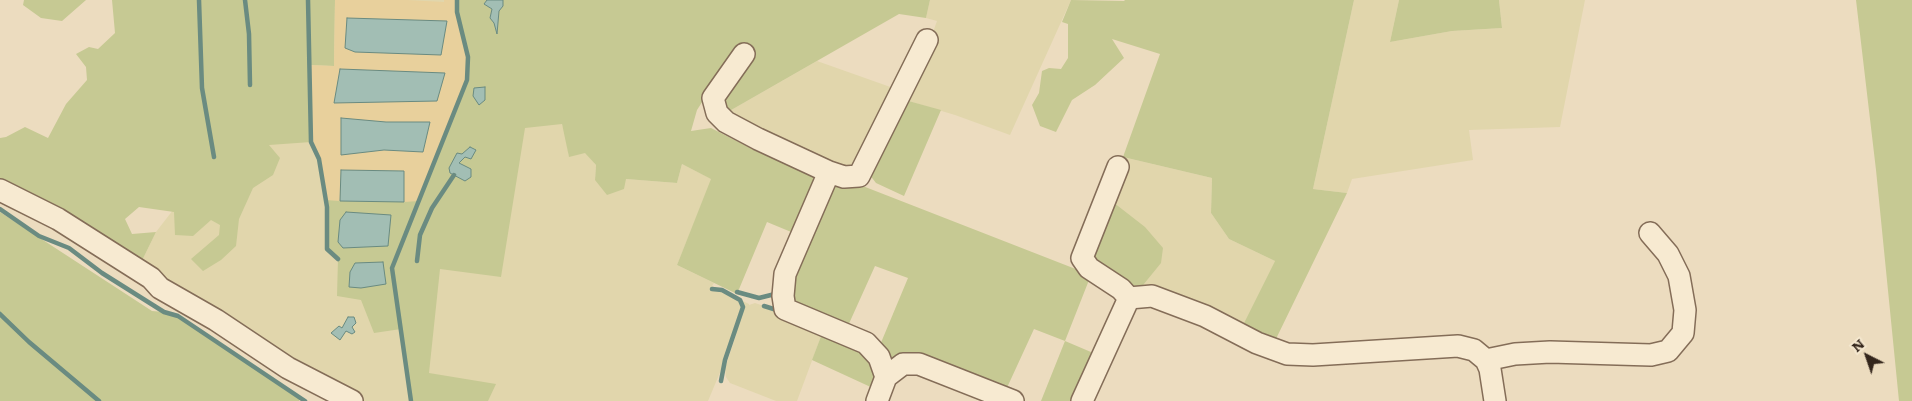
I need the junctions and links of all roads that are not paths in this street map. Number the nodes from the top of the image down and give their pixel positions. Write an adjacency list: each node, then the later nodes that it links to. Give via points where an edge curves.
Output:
1 (927, 40): 4 (street, via 858,176 844,178)
2 (744, 54): 4 (street, via 714,98 717,113 726,122 758,139)
3 (1118, 168): 7 (street, via 1082,258 1089,268)
4 (829, 172): 9 (street, via 786,274 785,309 866,343 879,357)
5 (0, 190): 10 (street, via 58,219 288,368)
6 (1650, 233): 8 (street, via 1668,254 1681,284 1683,333 1668,351 1651,355 1550,352)
7 (1130, 298): 8 (street, via 1152,296 1205,316 1257,343 1287,354 1458,346 1474,350); 13 (street)
8 (1486, 360): 14 (street)
9 (886, 377): 11 (street); 12 (street, via 903,364 919,364)
10 (352, 401)
11 (877, 401)
12 (1013, 401)
13 (1082, 401)
14 (1495, 401)

